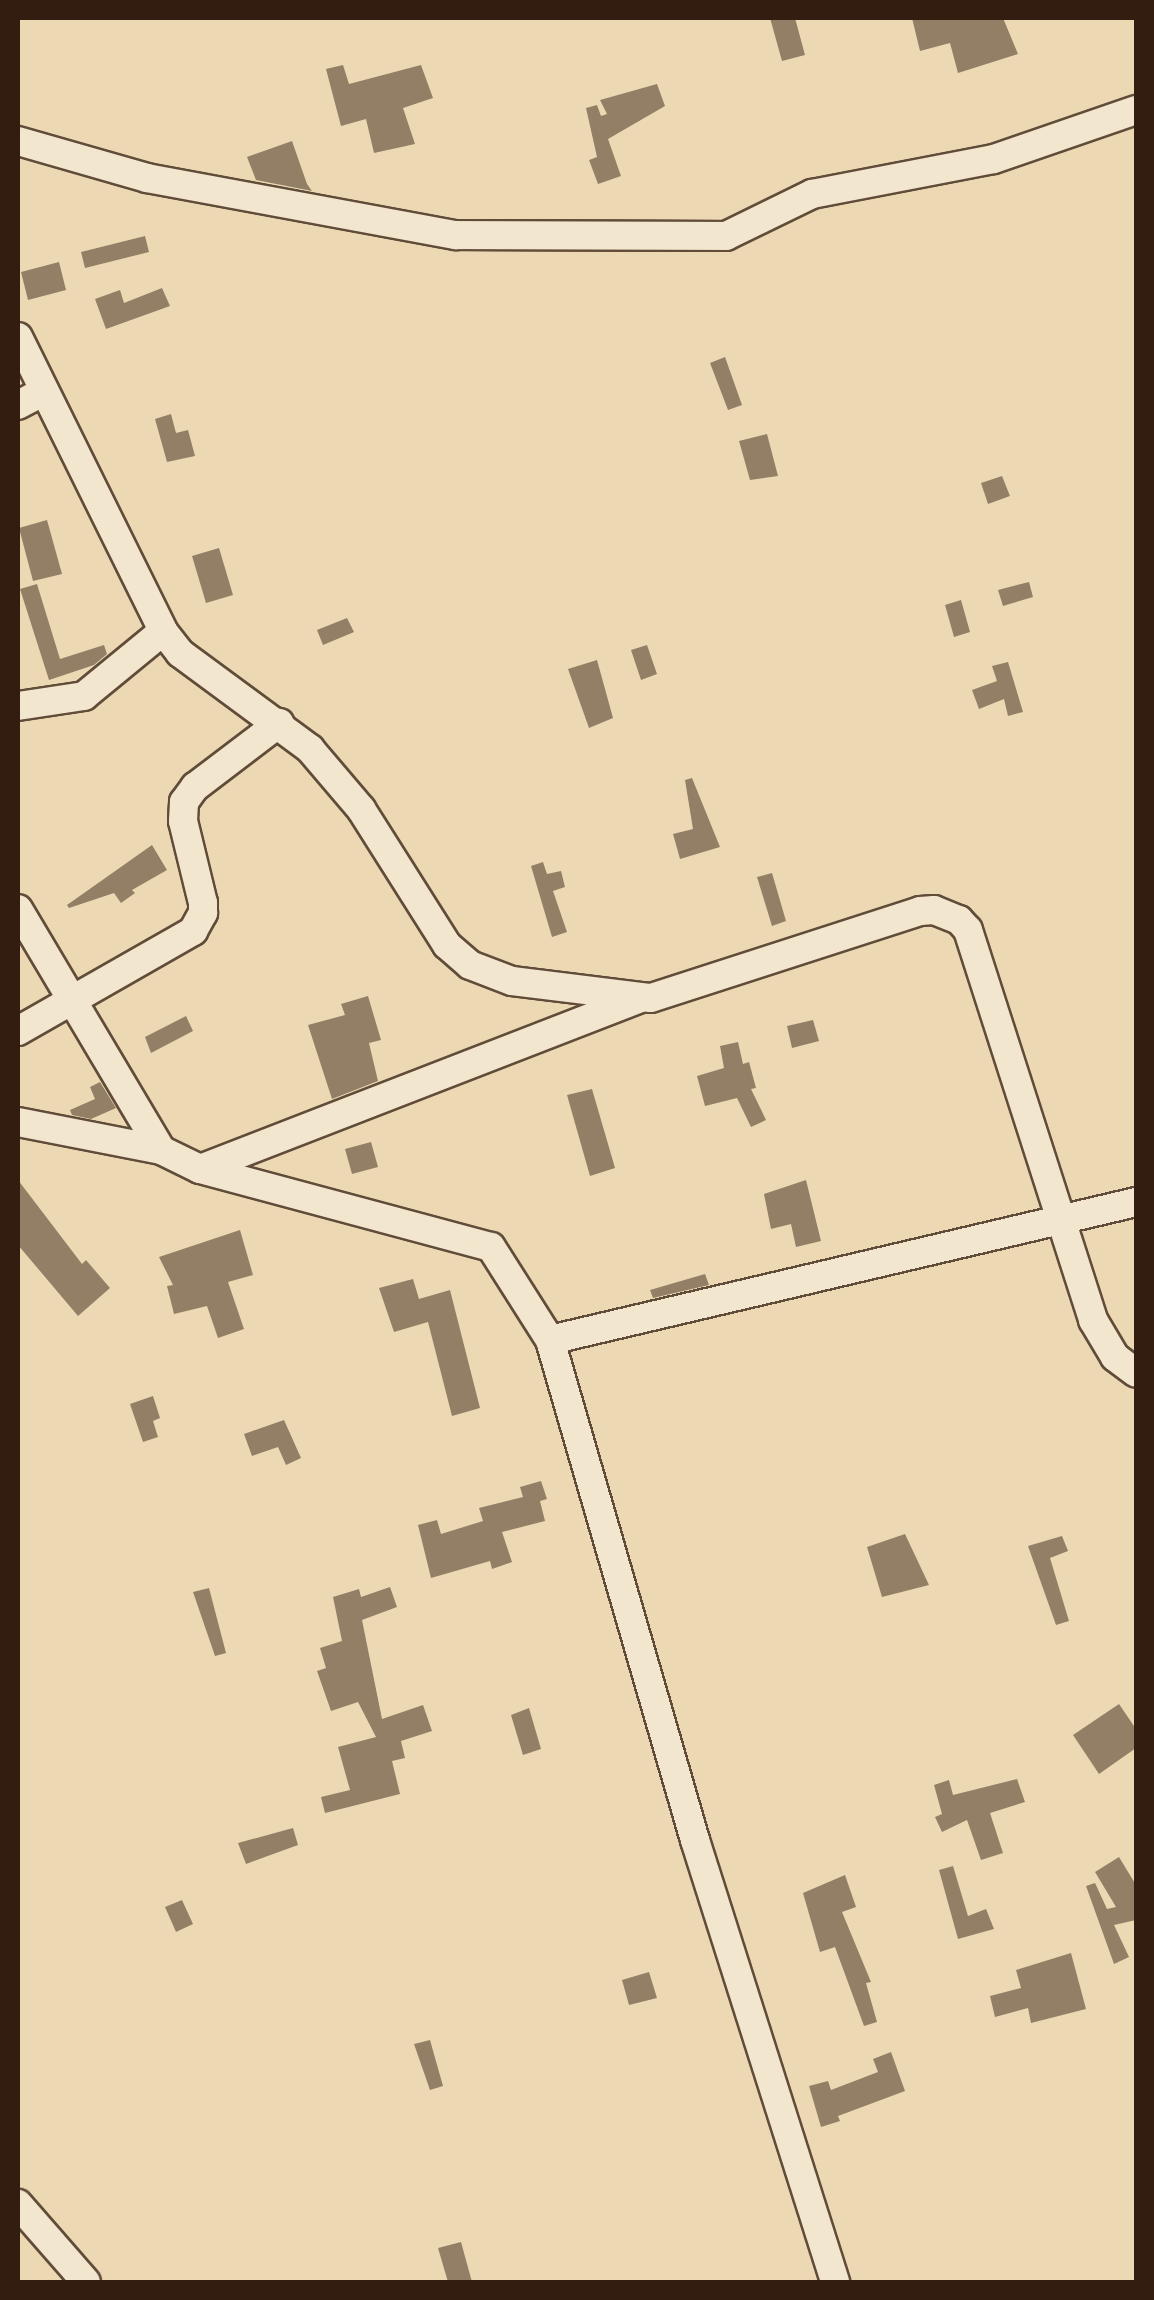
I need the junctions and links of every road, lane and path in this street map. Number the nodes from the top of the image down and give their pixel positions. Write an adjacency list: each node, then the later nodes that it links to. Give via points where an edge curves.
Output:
1 (1136, 110): 2 (street, via 994,159 812,194 726,236 456,235 147,178)
2 (18, 141)
3 (18, 337): 4 (street)
4 (30, 398): 5 (street, via 89,474)
5 (163, 631): 6 (street, via 84,696); 7 (street, via 180,653)
6 (18, 706)
7 (280, 724): 9 (street, via 360,809 447,946 470,966 512,981); 10 (street, via 184,802 182,821 203,903 194,932)
8 (18, 909): 10 (street)
9 (641, 998): 14 (street); 16 (street, via 920,911 947,913 968,930)
10 (72, 1000): 11 (street); 13 (street)
11 (18, 1031)
12 (18, 1122): 13 (street)
13 (161, 1150): 14 (street)
14 (200, 1169): 17 (street, via 490,1247)
15 (1136, 1202): 16 (street)
16 (1058, 1220): 17 (street); 18 (street, via 1102,1340)
17 (550, 1340): 21 (street, via 695,1840)
18 (1136, 1373)
19 (18, 2204): 20 (street)
20 (86, 2282)
21 (835, 2282)

